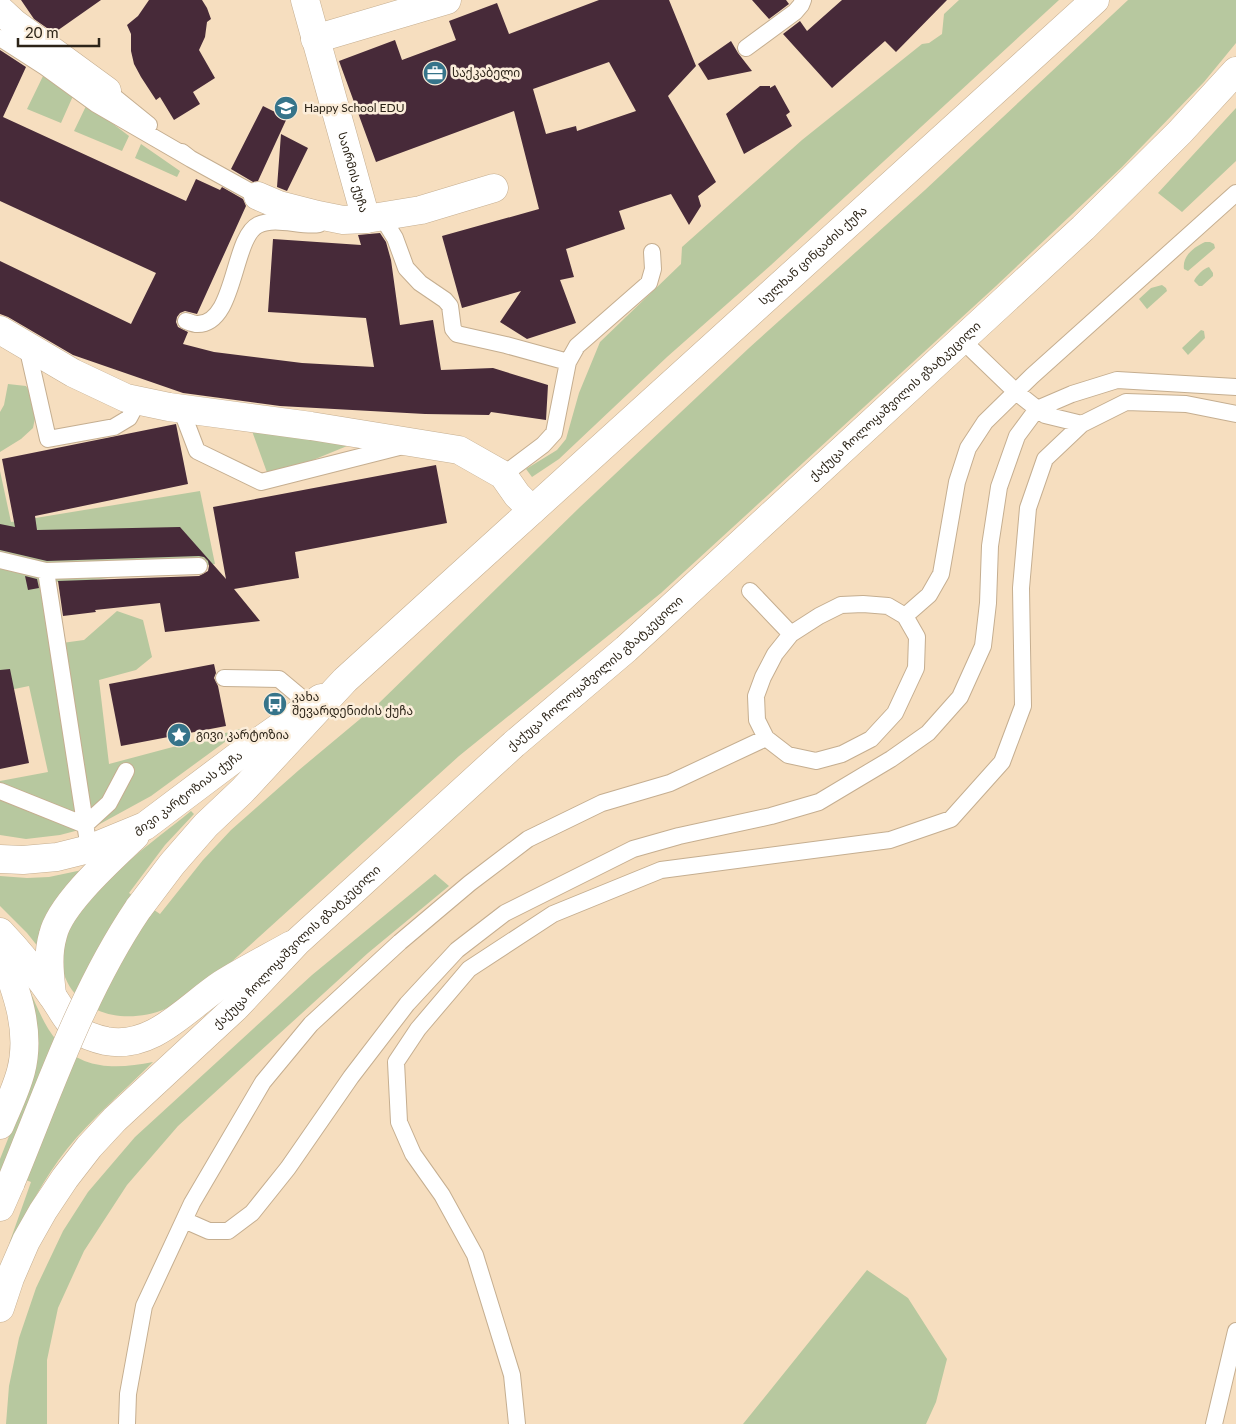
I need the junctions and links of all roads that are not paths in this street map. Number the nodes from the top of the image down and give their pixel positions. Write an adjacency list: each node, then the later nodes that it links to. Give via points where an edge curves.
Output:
1 (305, 0): 7 (main road, საირმის ქუჩა)
2 (447, 0): 7 (main road)
3 (803, 0): 8 (lane, via 795,12)
4 (1095, 0): 31 (main road, სულხან ცინცაძის ქუჩა)
5 (0, 10): 10 (main road)
6 (0, 38): 11 (lane, via 96,104)
7 (316, 39): 15 (main road, საირმის ქუჩა)
8 (746, 48)
9 (1236, 71): 19 (main road, ქაქუცა ჩოლოყაშვილის გზატკეცილი, via 1136,177)
10 (107, 91): 11 (lane)
11 (191, 159): 14 (lane)
12 (494, 188): 15 (main road, via 421,210)
13 (1236, 193): 23 (lane)
14 (258, 196): 15 (main road, via 279,205)
15 (363, 219): 17 (lane, via 311,225 271,222 257,226 248,235 226,300 216,314 208,322); 21 (lane, via 395,238 406,268 450,306 453,329 457,334)
16 (652, 252): 21 (lane, via 653,269 649,283 577,346)
17 (186, 321)
18 (0, 330): 20 (main road)
19 (962, 340): 23 (lane); 48 (main road, ქაქუცა ჩოლოყაშვილის გზატკეცილი, via 626,649 514,744)
20 (27, 346): 24 (main road, via 73,373); 24 (lane, via 48,439 114,427 129,418)
21 (568, 362): 30 (lane, via 554,433)
22 (1236, 387): 26 (lane, via 1117,380)
23 (1016, 392): 26 (lane); 36 (lane, via 985,422 968,448 957,482 941,574 929,595)
24 (138, 401): 25 (main road)
25 (181, 409): 29 (main road); 29 (lane, via 197,452 261,482)
26 (1037, 409): 28 (lane, via 1045,415); 53 (lane, via 1017,436 999,487 990,546 983,646 960,697 928,733 819,802 633,849 505,913 457,950 407,1004 252,1214 228,1230 209,1231)
27 (1235, 414): 28 (lane, via 1186,404 1126,402)
28 (1082, 424): 57 (lane, via 1045,459 1028,508 1021,588 1023,706 1002,762 951,819 890,840 661,870 553,914 469,969 418,1029 396,1062 398,1122 413,1154 442,1195 475,1255 512,1375)
29 (417, 443): 30 (main road, via 460,450)
30 (503, 475): 31 (main road)
31 (532, 510): 39 (main road, გივი კარტოზიას ქუჩა)
32 (0, 560): 34 (lane)
33 (200, 566): 34 (lane)
34 (46, 572): 45 (lane)
35 (750, 590): 37 (lane)
36 (905, 616): 37 (lane, via 888,606 841,605); 41 (lane, via 917,637 916,668 895,713 870,739 842,754 816,761 788,754)
37 (792, 634): 41 (lane, via 775,654 756,696 757,720)
38 (224, 678): 40 (lane, via 279,679)
39 (345, 680): 40 (main road, გივი კარტოზიას ქუჩა); 52 (main road, bridge, via 206,825 138,908 110,954 79,1016)
40 (310, 705): 44 (main road, გივი კარტოზიას ქუჩა)
41 (766, 738): 53 (lane, via 670,783 602,803 528,839 470,883 400,942 305,1032 263,1082)
42 (126, 771): 45 (lane)
43 (0, 791): 45 (lane)
44 (145, 826): 45 (main road, გივი კარტოზიას ქუჩა); 50 (main road, via 60,916 50,951)
45 (87, 837): 46 (main road, გივი კარტოზიას ქუჩა, via 57,857)
46 (0, 859)
47 (0, 932): 50 (main road)
48 (297, 942): 50 (main road, via 221,985 161,1030 140,1039 116,1043 96,1039 78,1030); 54 (main road, ქაქუცა ჩოლოყაშვილის გზატკეცილი, via 236,1007 114,1119 89,1147 38,1219 10,1278)
49 (0, 948): 51 (main road, via 17,993 24,1031 21,1071)
50 (52, 996)
51 (0, 1125)
52 (0, 1207)
53 (184, 1220): 56 (lane, via 144,1306 128,1394)
54 (0, 1308)
55 (1236, 1331): 58 (lane)
56 (127, 1424)
57 (517, 1424)
58 (1214, 1424)

